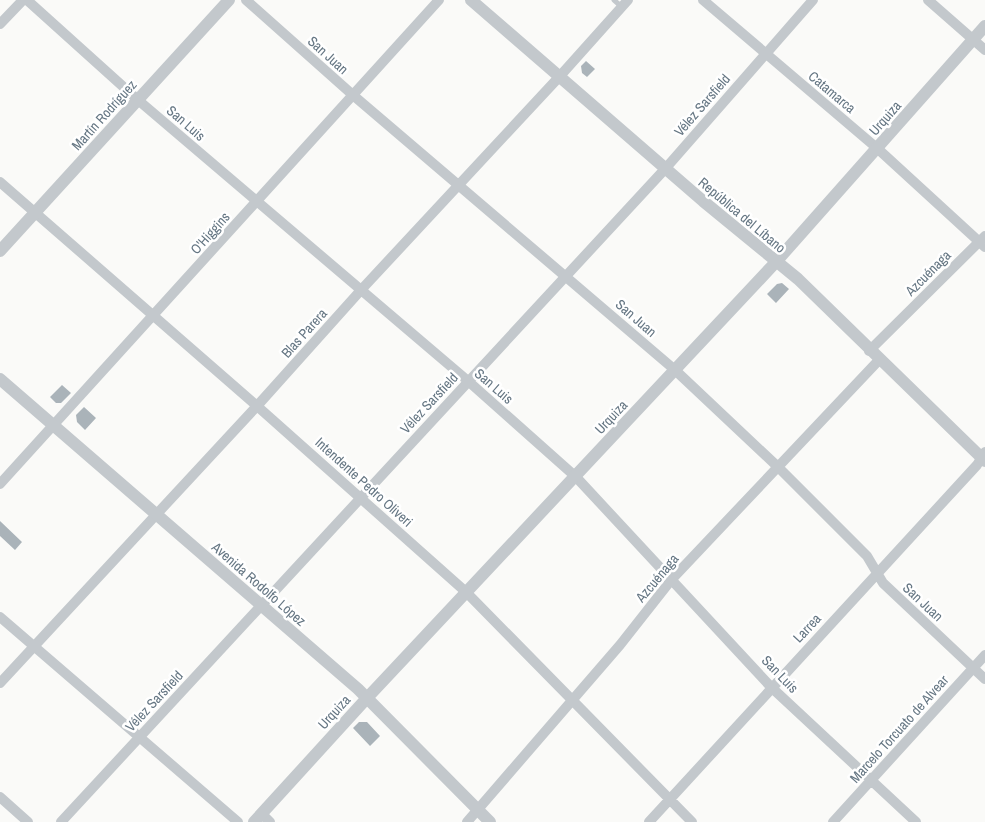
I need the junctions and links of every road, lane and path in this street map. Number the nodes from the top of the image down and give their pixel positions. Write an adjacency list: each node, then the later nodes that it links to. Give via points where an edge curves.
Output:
1 (23, 0): 11 (street)
2 (27, 0): 18 (street, San Luis)
3 (229, 0): 18 (street, Martín Rodríguez)
4 (246, 0): 17 (street, San Juan)
5 (439, 0): 17 (street, O'Higgins)
6 (472, 0): 16 (street, República del Líbano)
7 (703, 0): 15 (street, Catamarca)
8 (813, 0): 15 (street, Vélez Sarsfield)
9 (928, 0): 13 (street)
10 (621, 2): 16 (street, Blas Parera)
11 (0, 24)
12 (985, 26): 13 (street, Urquiza)
13 (973, 40): 14 (street); 19 (street, Urquiza)
14 (985, 50)
15 (766, 54): 19 (street, Catamarca); 20 (street, Vélez Sarsfield)
16 (560, 76): 20 (street, República del Líbano); 22 (street, Blas Parera)
17 (354, 96): 22 (street, San Juan); 23 (street, O'Higgins)
18 (138, 100): 23 (street, San Luis); 24 (street, Martín Rodríguez)
19 (878, 149): 25 (street, Catamarca); 27 (street, Urquiza)
20 (665, 169): 27 (street, República del Líbano); 28 (street, Vélez Sarsfield)
21 (0, 182): 24 (street, Intendente Pedro Oliveri)
22 (459, 186): 28 (street, San Juan); 29 (street, Blas Parera)
23 (257, 201): 29 (street, San Luis); 30 (street, O'Higgins)
24 (35, 214): 26 (street, Martín Rodríguez); 30 (street, Intendente Pedro Oliveri)
25 (983, 242): 31 (street, Azcuénaga)
26 (0, 251)
27 (775, 263): 31 (street, República del Líbano, via 798,279); 33 (street, Urquiza)
28 (566, 275): 33 (street, San Juan); 35 (street, Vélez Sarsfield)
29 (360, 290): 35 (street, San Luis); 36 (street, Blas Parera)
30 (153, 316): 36 (street, Intendente Pedro Oliveri); 37 (street, O'Higgins)
31 (870, 351): 32 (street, República del Líbano)
32 (879, 360): 38 (street, República del Líbano); 39 (street, Azcuénaga)
33 (675, 370): 39 (street, San Juan); 40 (street, Urquiza)
34 (0, 379): 37 (street, Avenida Rodolfo López)
35 (468, 381): 40 (street, San Luis); 42 (street, Vélez Sarsfield)
36 (257, 406): 42 (street, Intendente Pedro Oliveri); 43 (street, Blas Parera)
37 (54, 426): 41 (street, O'Higgins); 43 (street, Avenida Rodolfo López)
38 (984, 457): 44 (street, Larrea)
39 (778, 466): 44 (street, San Juan, via 867,556); 45 (street, Azcuénaga)
40 (576, 477): 45 (street, San Luis); 46 (street, Urquiza)
41 (0, 484)
42 (360, 497): 46 (street, Intendente Pedro Oliveri); 47 (street, Vélez Sarsfield)
43 (157, 515): 47 (street, Avenida Rodolfo López); 49 (street, Blas Parera)
44 (876, 573): 51 (street, San Juan); 54 (street, Larrea)
45 (672, 579): 54 (street, San Luis); 56 (street, Azcuénaga)
46 (466, 592): 55 (street, Urquiza); 56 (street, Intendente Pedro Oliveri)
47 (260, 606): 55 (street, Avenida Rodolfo López); 57 (street, Vélez Sarsfield)
48 (0, 617): 49 (street)
49 (34, 646): 53 (street, Blas Parera); 57 (street)
50 (985, 655): 51 (street, Marcelo Torcuato de Alvear)
51 (973, 668): 52 (street, San Juan); 58 (street, Marcelo Torcuato de Alvear)
52 (985, 679)
53 (0, 683)
54 (771, 687): 58 (street, San Luis); 60 (street, Larrea)
55 (367, 698): 61 (street, Avenida Rodolfo López); 62 (street, Urquiza)
56 (571, 700): 60 (street, Intendente Pedro Oliveri); 61 (street, Azcuénaga)
57 (139, 737): 64 (street, Vélez Sarsfield); 65 (street)
58 (870, 780): 70 (street, Marcelo Torcuato de Alvear); 71 (street, San Luis)
59 (0, 797): 63 (street)
60 (669, 800): 68 (street, Larrea); 69 (street, Intendente Pedro Oliveri)
61 (478, 810): 66 (street, Azcuénaga); 67 (street, Avenida Rodolfo López)
62 (262, 819)
63 (28, 822)
64 (61, 822)
65 (238, 822)
66 (467, 822)
67 (490, 822)
68 (649, 822)
69 (692, 822)
70 (833, 822)
71 (916, 822)

